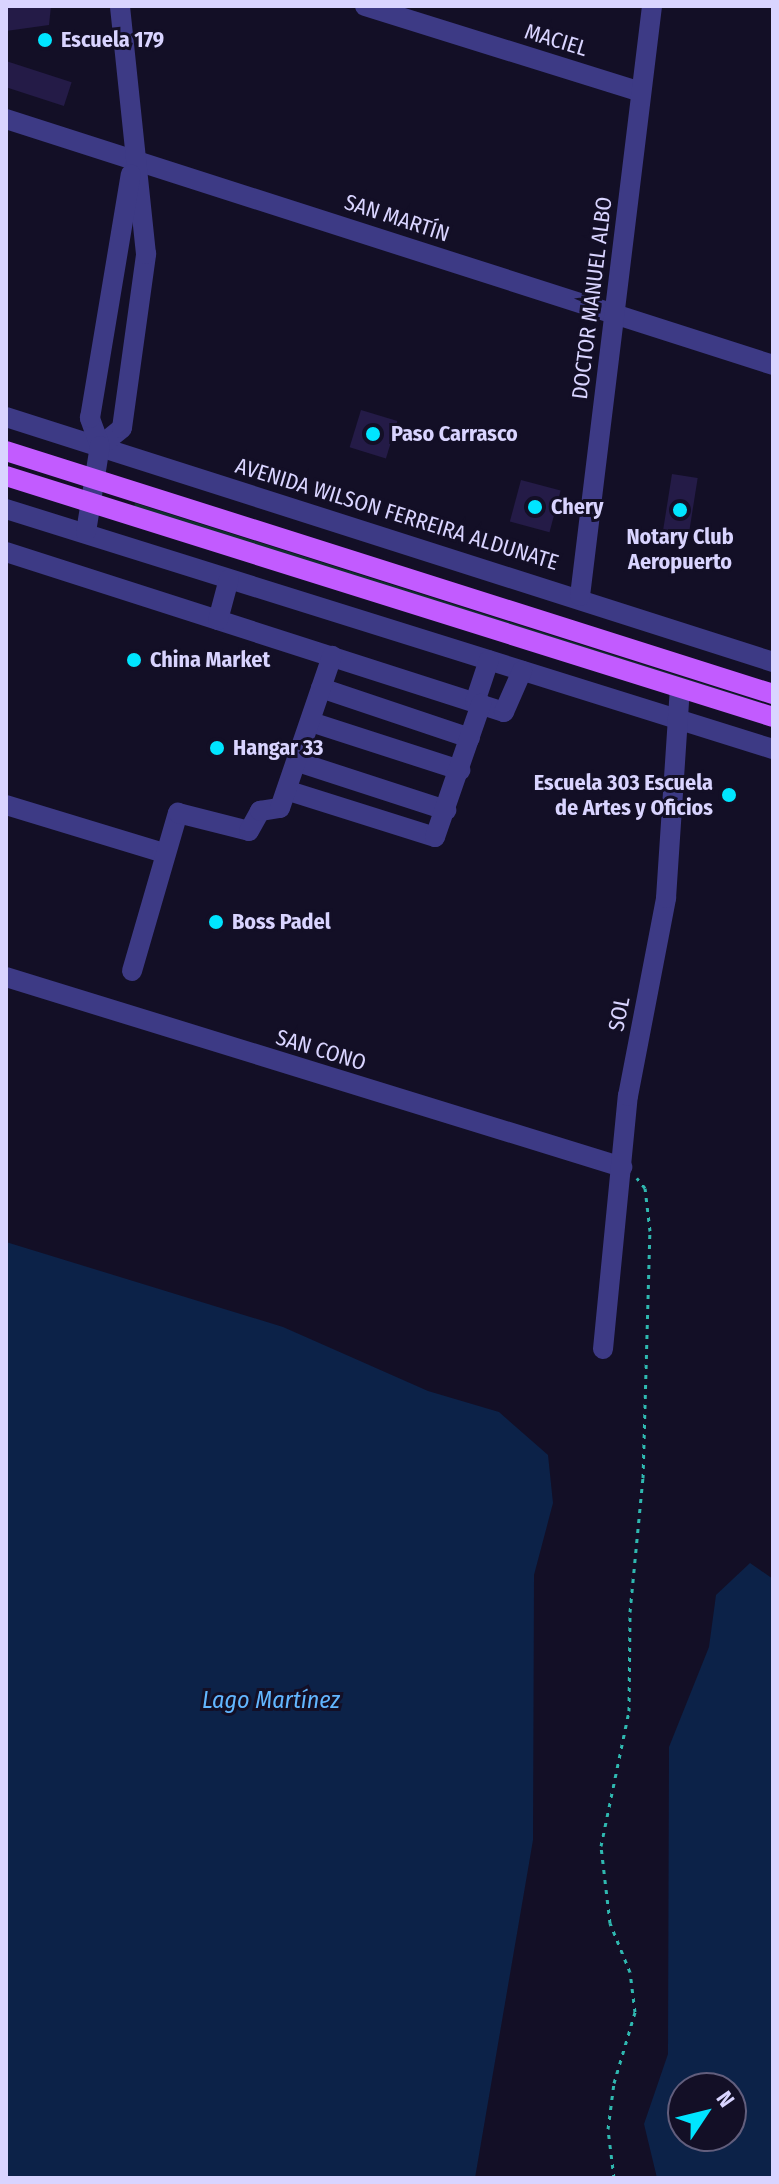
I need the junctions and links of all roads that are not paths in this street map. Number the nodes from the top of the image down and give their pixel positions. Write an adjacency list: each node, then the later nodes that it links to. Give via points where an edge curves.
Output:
1 (120, 6): 6 (street)
2 (365, 6): 4 (street, MACIEL)
3 (652, 6): 4 (street, DOCTOR MANUEL ALBO)
4 (641, 92): 7 (street, DOCTOR MANUEL ALBO)
5 (6, 119): 6 (street, SAN MARTÍN)
6 (134, 159): 7 (street, SAN MARTÍN); 10 (street, via 90,418); 10 (street, via 146,254 122,428)
7 (614, 314): 8 (street, SAN MARTÍN); 19 (street, DOCTOR MANUEL ALBO)
8 (773, 365)
9 (6, 417): 10 (street, AVENIDA WILSON FERREIRA ALDUNATE)
10 (100, 446): 13 (street); 19 (street, AVENIDA WILSON FERREIRA ALDUNATE)
11 (6, 451): 13 (main road)
12 (6, 476): 14 (main road)
13 (94, 478): 14 (street); 27 (main road)
14 (91, 501): 16 (street); 26 (main road)
15 (6, 509): 16 (street)
16 (86, 532): 18 (street)
17 (6, 552): 20 (street)
18 (229, 579): 20 (street); 22 (street)
19 (580, 596): 23 (street, AVENIDA WILSON FERREIRA ALDUNATE)
20 (218, 620): 21 (street)
21 (332, 656): 25 (street); 28 (street)
22 (489, 660): 24 (street); 28 (street)
23 (773, 662)
24 (522, 671): 28 (street, via 508,710); 30 (street)
25 (321, 688): 31 (street); 32 (street)
26 (680, 688): 29 (main road); 30 (street, SOL)
27 (773, 694)
28 (478, 703): 32 (street)
29 (773, 717)
30 (676, 718): 33 (street); 42 (street, SOL, via 666,898 628,1096)
31 (311, 722): 34 (street); 35 (street)
32 (470, 738): 35 (street)
33 (773, 749)
34 (298, 762): 36 (street); 38 (street)
35 (460, 770): 38 (street)
36 (289, 791): 38 (street, via 435,837); 39 (street, via 280,808 260,811 249,831 178,813)
37 (6, 805): 39 (street)
38 (446, 810)
39 (164, 853): 40 (street)
40 (132, 971)
41 (6, 977): 42 (street, SAN CONO)
42 (622, 1167): 43 (street, SOL)
43 (603, 1349)

